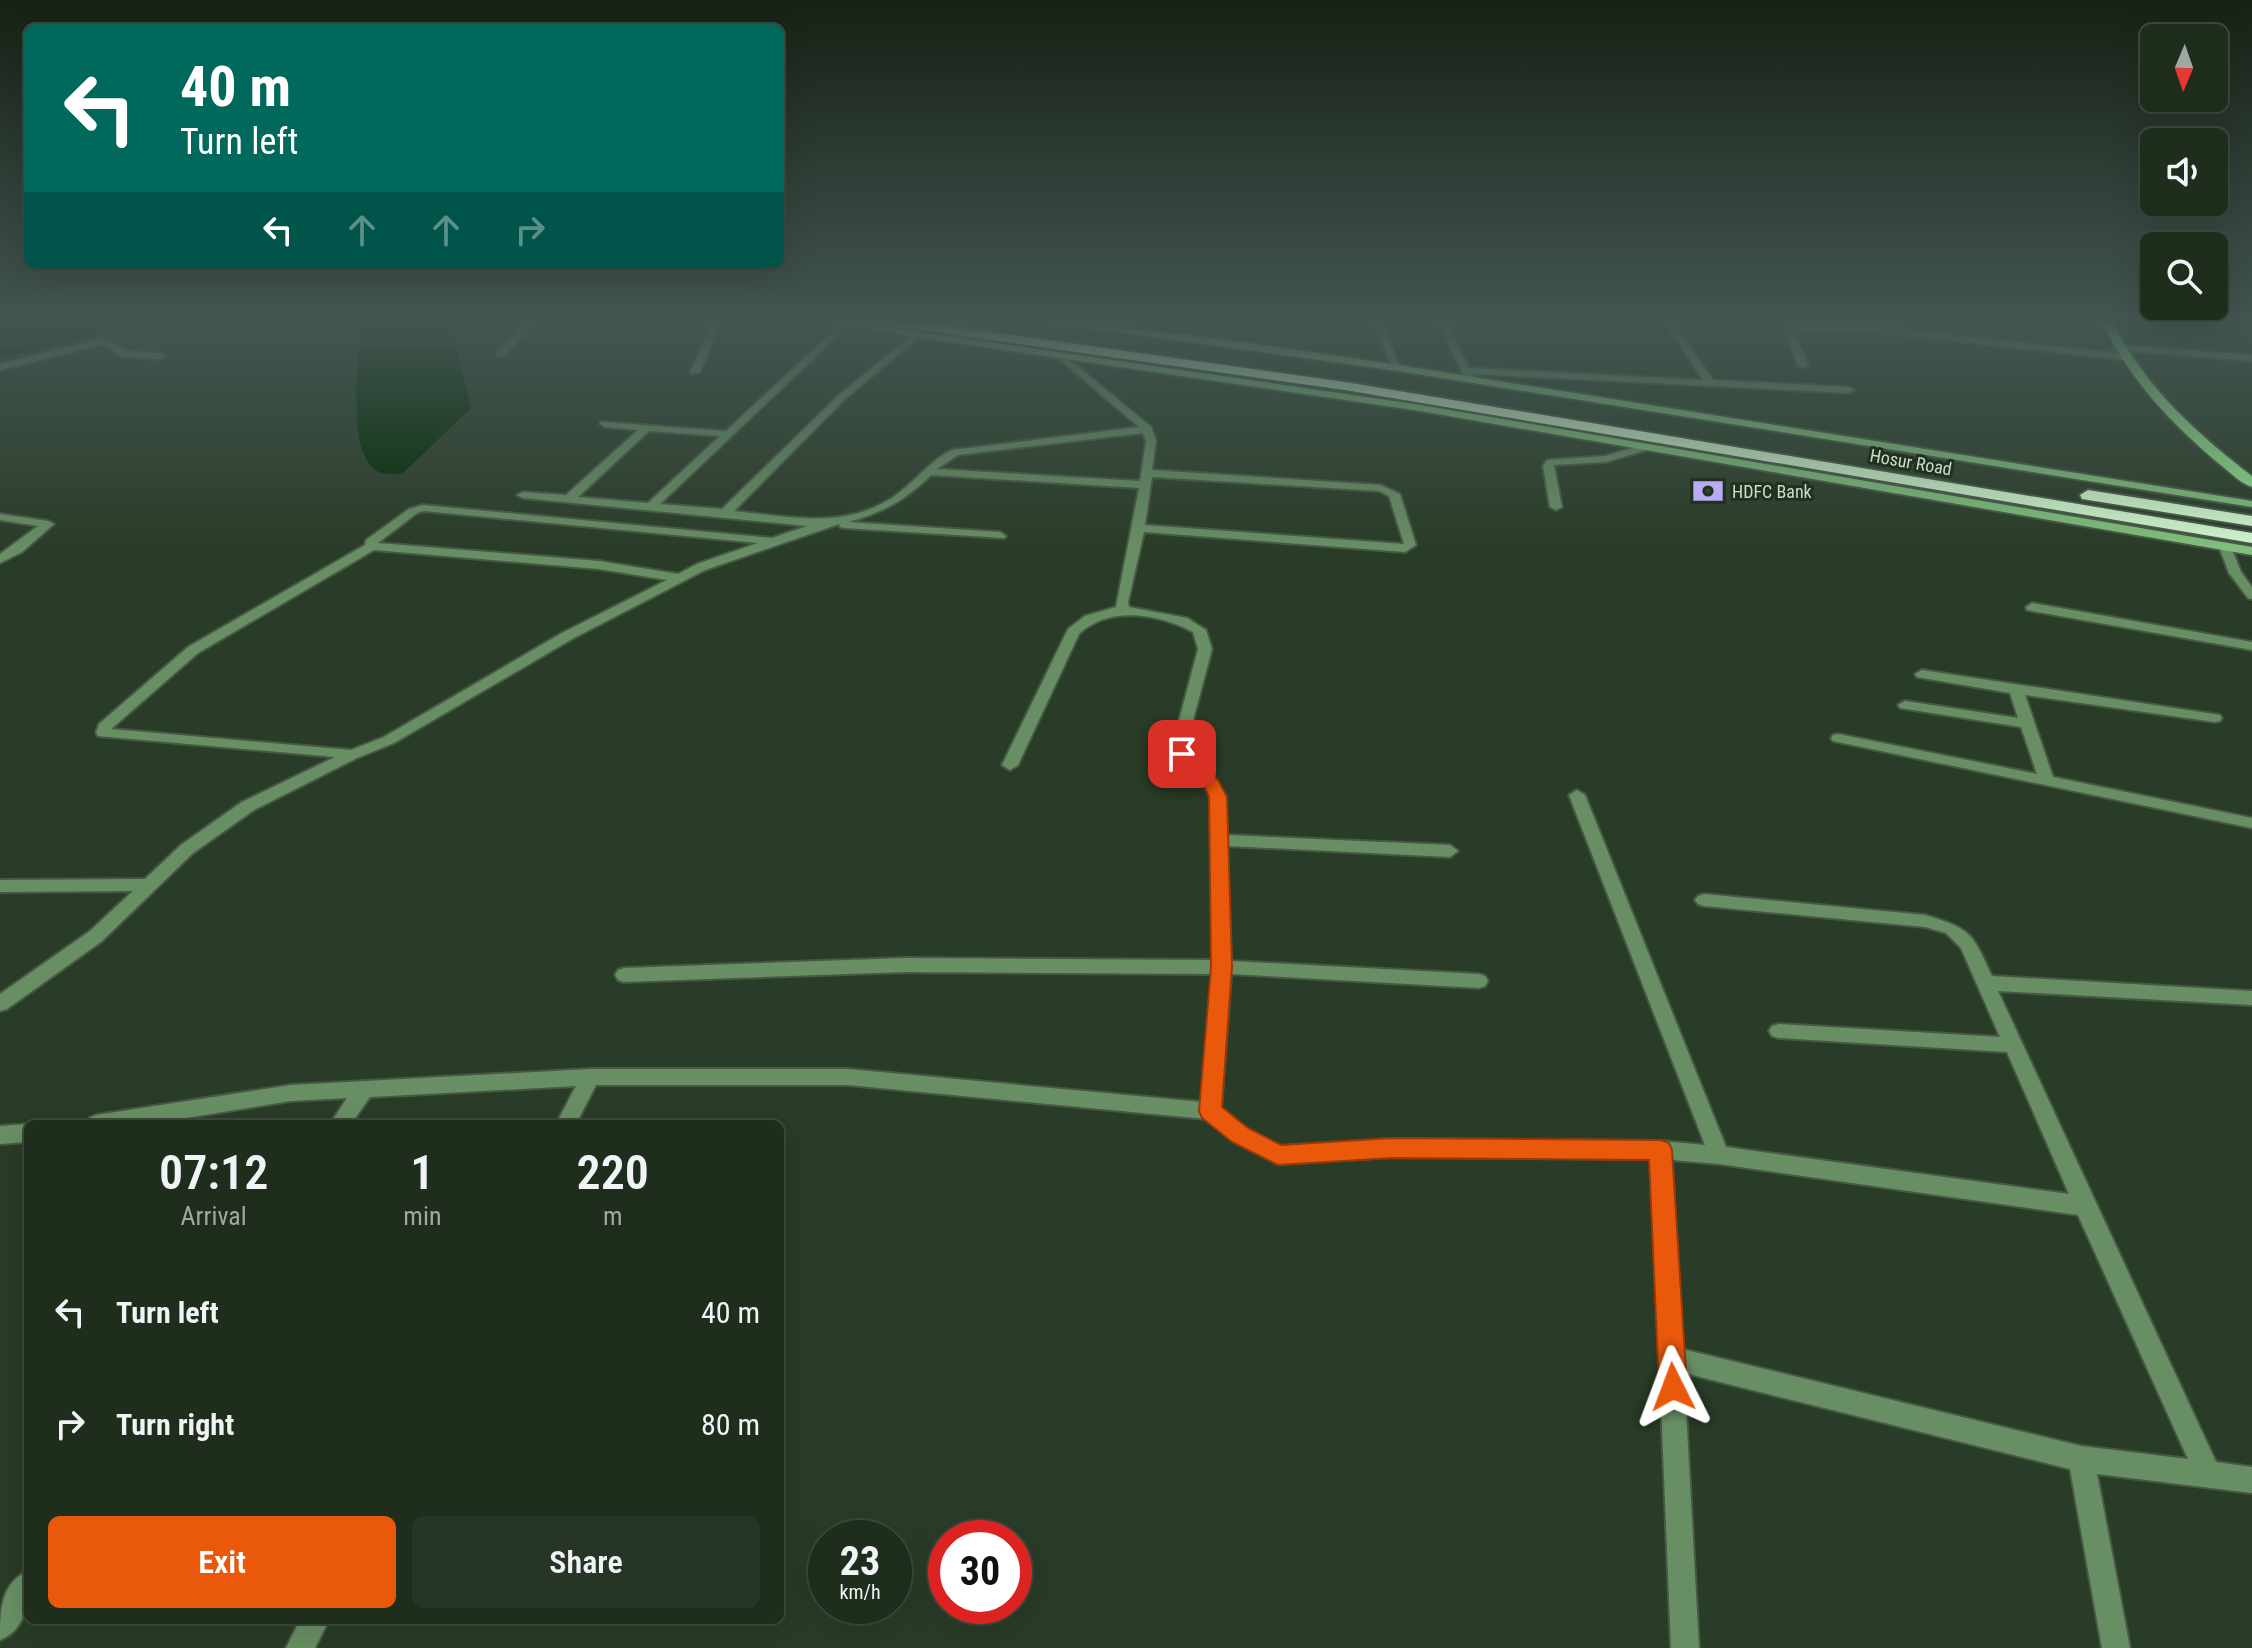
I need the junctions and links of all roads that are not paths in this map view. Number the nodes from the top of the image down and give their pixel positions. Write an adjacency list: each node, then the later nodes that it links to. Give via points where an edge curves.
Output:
1 (764, 400): 12 (street)
2 (839, 400): 23 (street)
3 (1113, 400): 11 (street)
4 (1366, 400): 13 (street)
5 (1436, 400): 14 (highway, Hosur Road)
6 (1503, 400): 14 (highway, Hosur Road)
7 (1619, 400): 20 (street)
8 (2163, 400): 17 (main road, via 2199,442)
9 (605, 424): 10 (street)
10 (646, 428): 12 (street); 19 (street)
11 (1147, 429): 15 (street, via 956,452); 16 (street)
12 (728, 434): 21 (street)
13 (1646, 447): 22 (street, via 1606,459 1551,462); 32 (street)
14 (1804, 456): 25 (highway, Hosur Road); 29 (highway, Hosur Road)
15 (930, 472): 16 (street); 26 (street, via 897,500)
16 (1147, 479): 27 (street); 27 (street, via 1381,488 1394,494 1410,545 1377,547)
17 (2252, 483)
18 (523, 495): 19 (street)
19 (569, 499): 21 (street)
20 (2252, 504)
21 (650, 507): 23 (street)
22 (1556, 507)
23 (727, 513): 26 (street)
24 (0, 517): 34 (street, via 48,524)
25 (2252, 521)
26 (823, 524): 28 (street); 30 (street)
27 (1139, 528): 38 (street)
28 (1000, 536)
29 (2252, 538)
30 (774, 541): 31 (street, via 423,508); 35 (street)
31 (372, 546): 35 (street, via 599,565); 46 (street, via 193,650 103,733)
32 (2225, 547): 33 (street); 36 (street, via 2235,573)
33 (2252, 551)
34 (0, 559)
35 (679, 578): 46 (street, via 389,740)
36 (2252, 595)
37 (2032, 607): 39 (street)
38 (1123, 610): 47 (street, via 1101,614 1073,632); 51 (street, via 1182,621 1199,630 1205,649 1181,739 1182,754 1218,797)
39 (2252, 646)
40 (1922, 674): 41 (street)
41 (2016, 690): 43 (street); 44 (street)
42 (1905, 705): 44 (street)
43 (2215, 718)
44 (2028, 724): 48 (street)
45 (1838, 738): 48 (street)
46 (352, 755): 53 (street, via 248,806 187,849)
47 (1010, 765)
48 (2047, 781): 50 (street)
49 (1577, 795): 73 (street)
50 (2252, 823)
51 (1219, 840): 52 (street); 56 (street)
52 (1450, 851)
53 (149, 885): 54 (street); 61 (street, via 96,936)
54 (0, 886)
55 (1704, 900): 59 (street, via 1925,921 1952,929 1968,944)
56 (1222, 967): 57 (street, via 905,965); 58 (street); 66 (street)
57 (624, 975)
58 (1479, 981)
59 (1985, 983): 60 (street); 63 (street)
60 (2252, 998)
61 (0, 1004)
62 (1779, 1031): 63 (street)
63 (2013, 1045): 74 (street)
64 (590, 1077): 65 (street); 66 (street, via 848,1077); 69 (street)
65 (364, 1089): 67 (street, via 291,1093); 68 (street)
66 (1211, 1111): 72 (street, via 1240,1135 1278,1155 1392,1148)
67 (121, 1120)
68 (343, 1120)
69 (568, 1120)
70 (24, 1133): 71 (street)
71 (0, 1135)
72 (1661, 1150): 73 (street); 75 (street)
73 (1719, 1155): 74 (street)
74 (2085, 1206): 77 (street)
75 (1672, 1358): 76 (street); 83 (street)
76 (2081, 1459): 77 (street); 84 (street)
77 (2208, 1474): 78 (street)
78 (2252, 1480)
79 (24, 1591): 81 (street)
80 (313, 1624): 82 (street)
81 (0, 1626)
82 (300, 1648)
83 (1685, 1648)
84 (2116, 1648)

